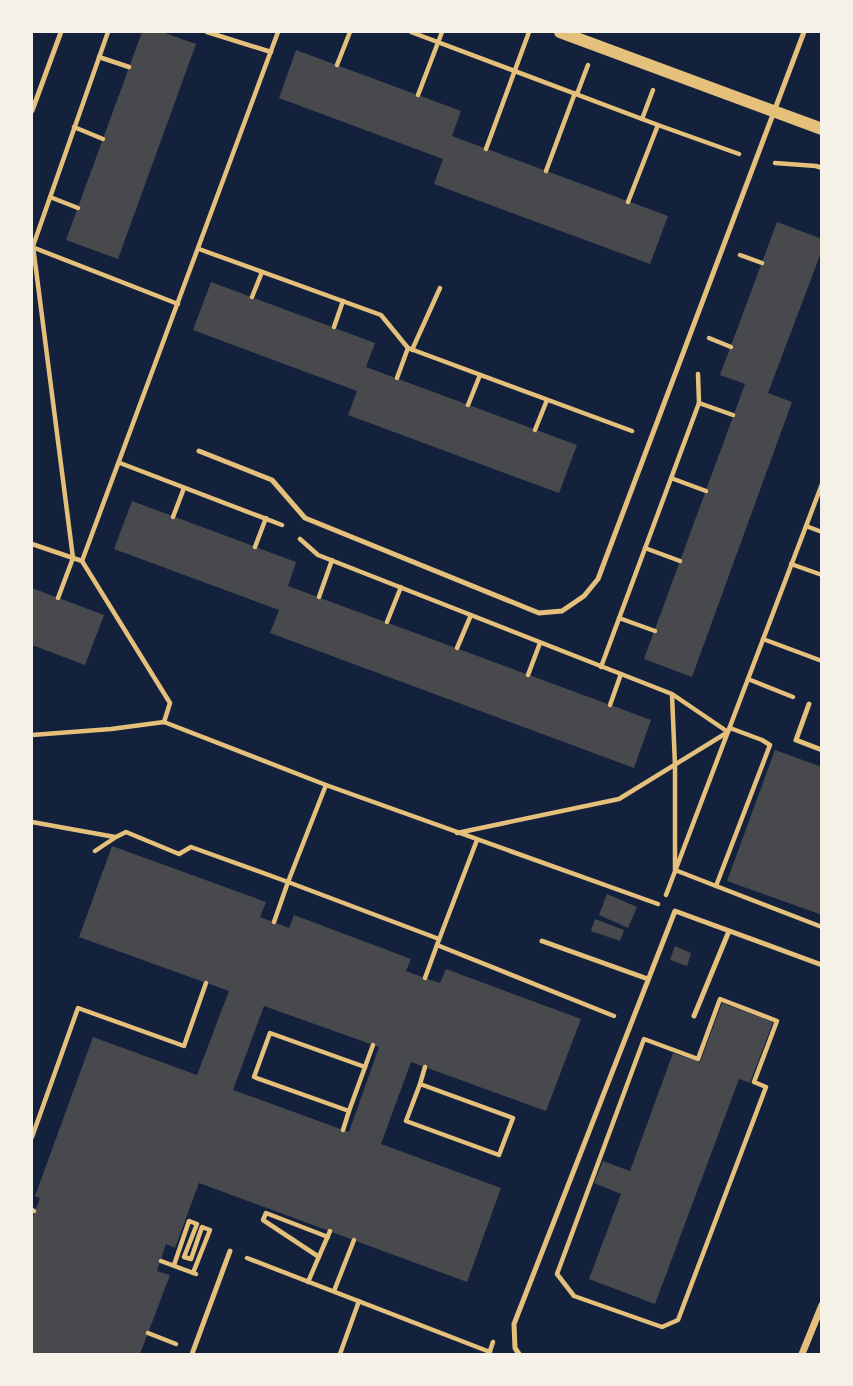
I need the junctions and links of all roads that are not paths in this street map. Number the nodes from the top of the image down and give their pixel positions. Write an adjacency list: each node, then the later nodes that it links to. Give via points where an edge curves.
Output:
1 (61, 32): 4 (lane)
2 (560, 32): 5 (street)
3 (804, 32): 5 (lane)
4 (32, 111)
5 (775, 111): 6 (street); 7 (lane, via 598,579 562,611 539,613 306,518 272,480)
6 (821, 129)
7 (199, 451)
8 (809, 704): 9 (lane, via 796,740)
9 (821, 750)
10 (729, 931): 12 (lane); 13 (lane, via 675,911); 14 (lane)
11 (542, 941): 13 (lane)
12 (821, 965)
13 (648, 979): 18 (lane, via 514,1324)
14 (694, 1016)
15 (230, 1251): 17 (lane)
16 (821, 1305): 19 (street)
17 (192, 1352)
18 (519, 1354)
19 (802, 1354)

